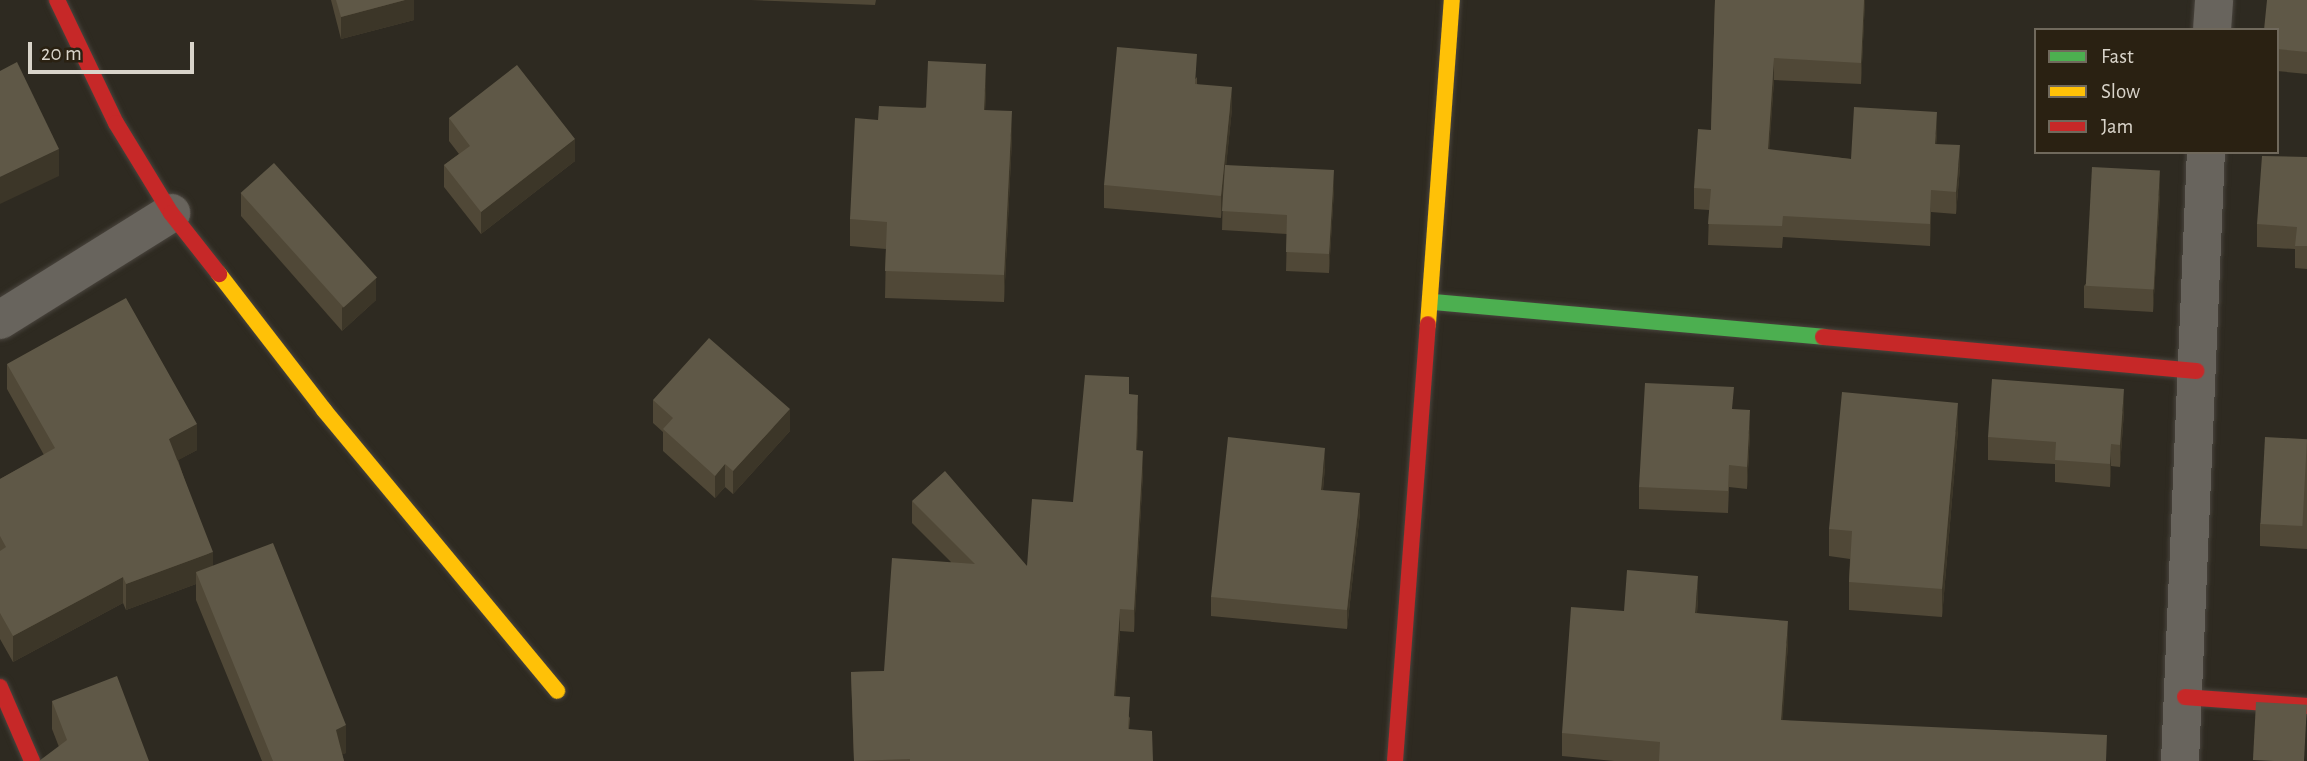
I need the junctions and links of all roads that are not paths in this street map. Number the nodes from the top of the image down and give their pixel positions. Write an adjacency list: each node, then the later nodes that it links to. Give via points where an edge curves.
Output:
1 (57, 0): 6 (street, via 116,123)
2 (1452, 0): 7 (street)
3 (2214, 0): 4 (street)
4 (2212, 28)
5 (2206, 154): 9 (street)
6 (171, 214): 8 (street); 11 (street, via 316,399)
7 (1433, 302): 9 (street); 15 (street)
8 (0, 320)
9 (2196, 371): 12 (street)
10 (0, 687): 14 (street)
11 (557, 691)
12 (2185, 697): 13 (street); 16 (street)
13 (2307, 706)
14 (32, 761)
15 (1395, 761)
16 (2180, 761)

